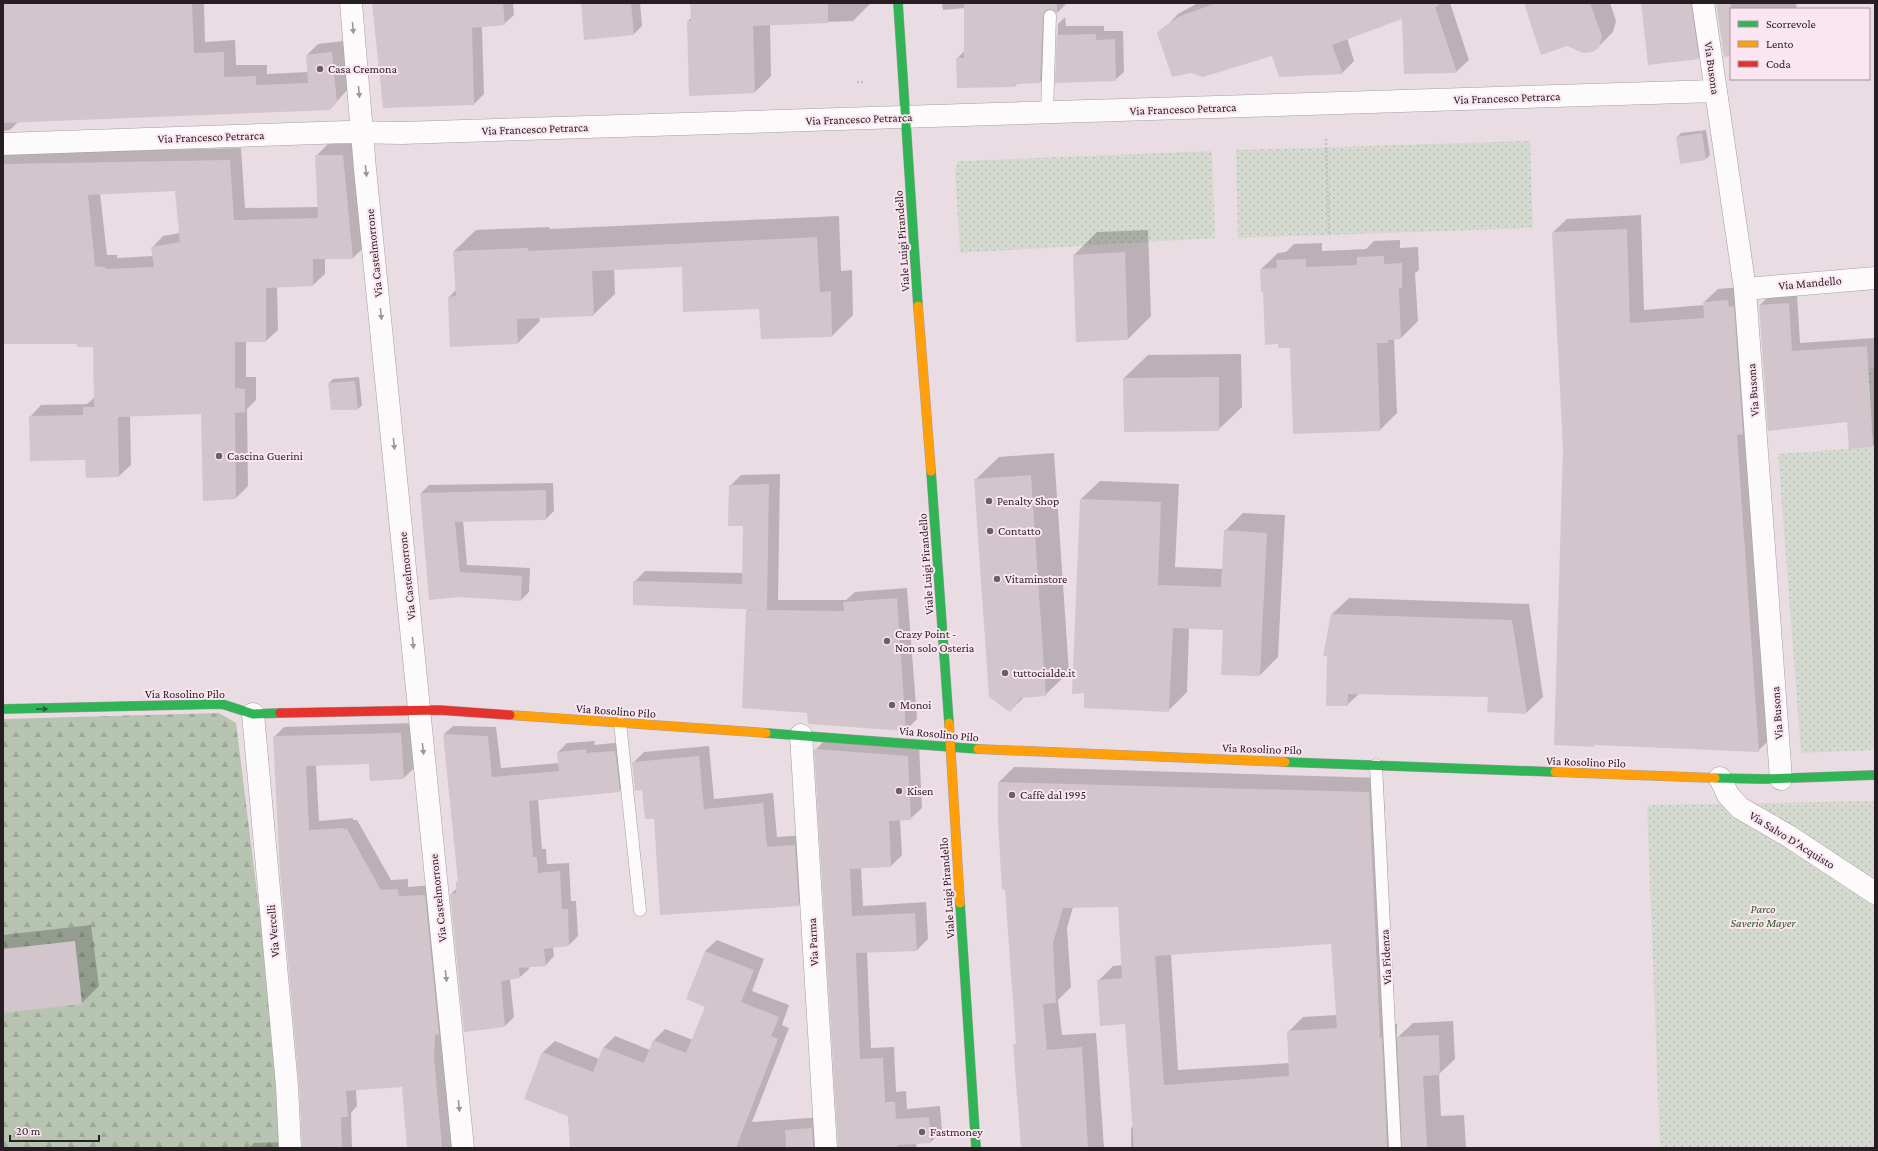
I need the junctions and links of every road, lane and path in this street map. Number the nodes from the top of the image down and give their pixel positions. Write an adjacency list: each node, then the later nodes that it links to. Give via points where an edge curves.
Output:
1 (351, 3): 10 (street, Via Castelmorrone, one-way to 10)
2 (898, 3): 9 (street, Viale Luigi Pirandello)
3 (1703, 3): 7 (street, Via Busona)
4 (1050, 16): 8 (lane)
5 (857, 82): 6 (path)
6 (864, 82)
7 (1715, 91): 8 (street, Via Francesco Petrarca); 15 (street, Via Busona)
8 (1047, 113): 9 (street, Via Francesco Petrarca)
9 (907, 118): 10 (street, Via Francesco Petrarca, via 402,133); 21 (street, Viale Luigi Pirandello, via 914,248)
10 (362, 132): 12 (street, Via Francesco Petrarca); 17 (street, Via Castelmorrone, one-way to 17)
11 (1326, 139): 13 (path)
12 (3, 144)
13 (1329, 234)
14 (1875, 278): 15 (street, Via Mandello)
15 (1745, 289): 25 (street, Via Busona)
16 (3, 709): 18 (street, Via Rosolino Pilo, one-way to 18, via 222,704)
17 (419, 710): 18 (street, Via Rosolino Pilo); 19 (street, Via Rosolino Pilo); 29 (street, Via Castelmorrone, one-way to 29)
18 (253, 714): 28 (street, Via Vercelli, via 287,1086)
19 (620, 723): 20 (street, Via Rosolino Pilo); 27 (lane)
20 (801, 736): 21 (street, Via Rosolino Pilo); 30 (street, Via Parma)
21 (951, 747): 22 (street, Via Rosolino Pilo, via 1007,752); 31 (street, Viale Luigi Pirandello)
22 (1376, 765): 24 (street, Via Rosolino Pilo); 32 (lane, Via Fidenza)
23 (1875, 775): 25 (street, Via Rosolino Pilo)
24 (1720, 778): 25 (street, Via Rosolino Pilo); 26 (street, Via Salvo D'Acquisto, via 1728,795 1740,808)
25 (1781, 779)
26 (1875, 892)
27 (640, 910)
28 (290, 1148)
29 (463, 1148)
30 (826, 1148)
31 (976, 1148)
32 (1395, 1148)

